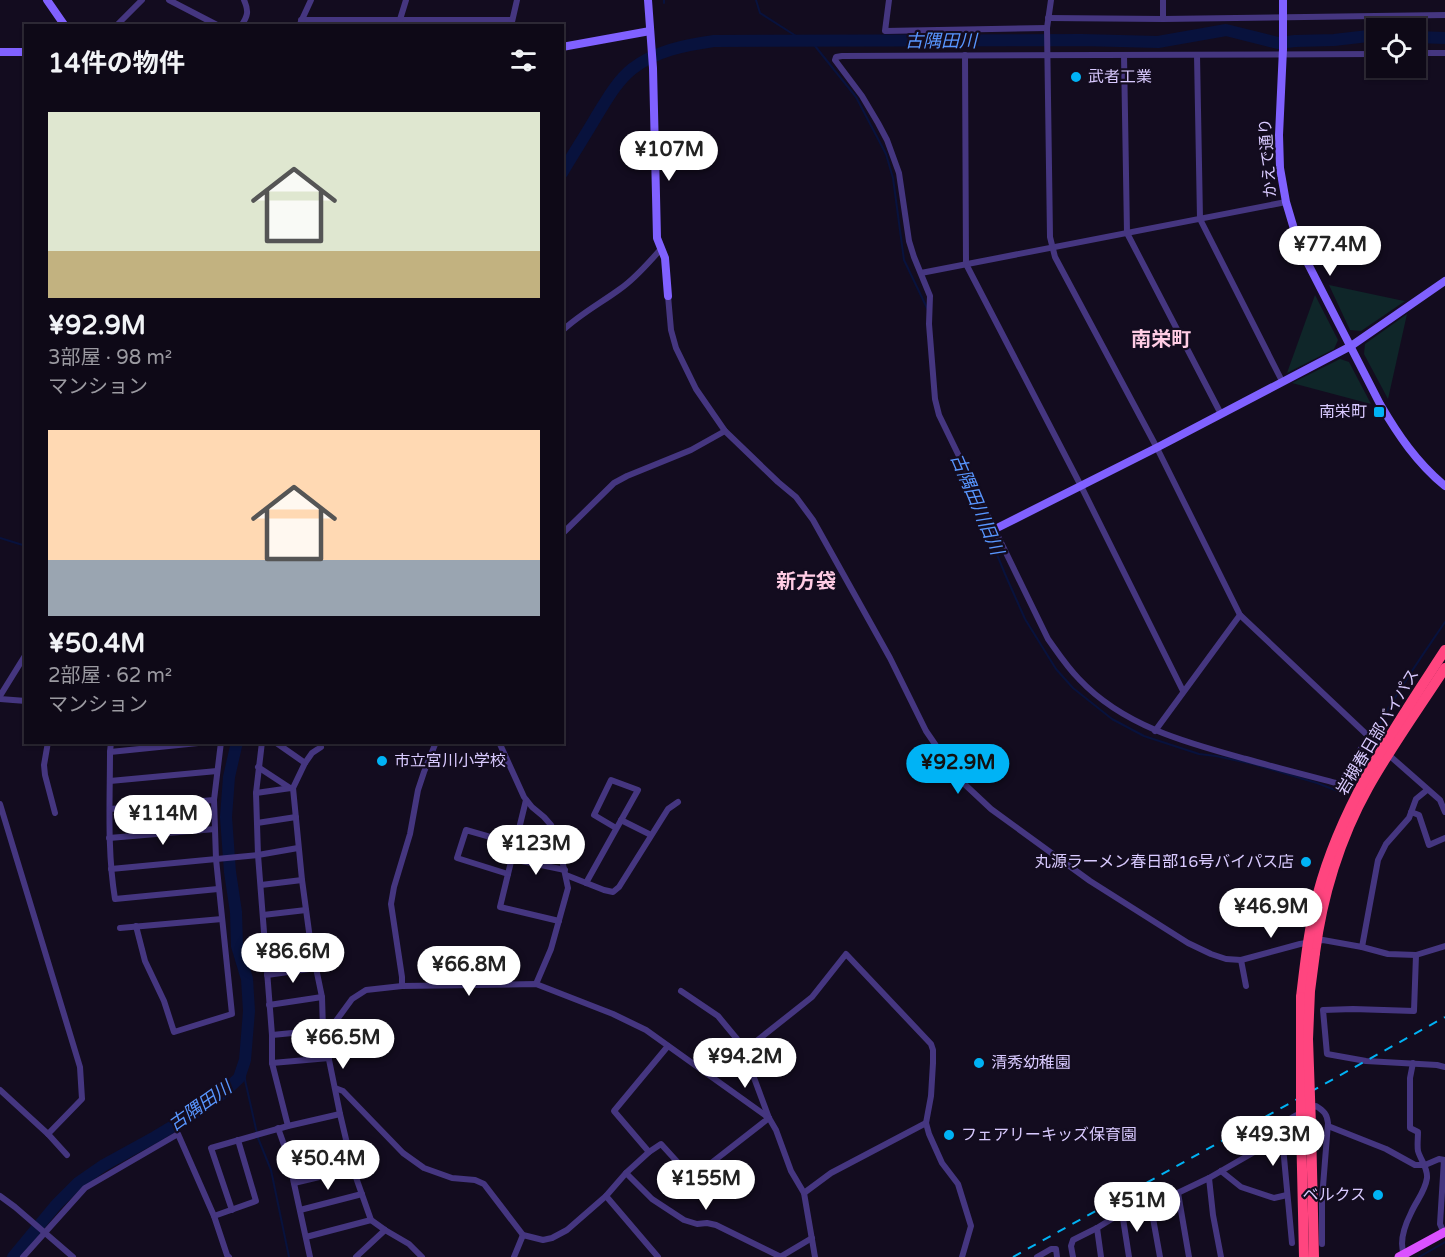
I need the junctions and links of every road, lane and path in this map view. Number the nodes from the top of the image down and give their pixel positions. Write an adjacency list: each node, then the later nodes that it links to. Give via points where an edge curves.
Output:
1 (47, 0): 20 (street)
2 (142, 0): 21 (street)
3 (169, 0): 22 (street)
4 (244, 0): 23 (street, via 248,8)
5 (311, 0): 17 (street)
6 (406, 0): 18 (street)
7 (517, 0): 19 (street)
8 (648, 0): 25 (street)
9 (889, 0): 24 (street, via 885,31)
10 (1051, 0): 14 (street)
11 (1163, 0): 16 (street)
12 (1283, 0): 15 (street, かえで通り)
13 (1445, 15): 15 (street)
14 (1048, 18): 16 (street); 24 (street)
15 (1283, 18): 16 (street); 29 (street, かえで通り)
16 (1163, 19)
17 (300, 23): 18 (street)
18 (398, 23): 19 (street)
19 (512, 23)
20 (64, 24)
21 (118, 24)
22 (215, 24)
23 (242, 24)
24 (1047, 28): 34 (street)
25 (650, 31): 26 (street); 41 (street, via 657,238)
26 (564, 47)
27 (0, 52): 28 (street)
28 (24, 52)
29 (1283, 52): 32 (street); 36 (street); 37 (street, かえで通り, via 1279,135)
30 (1426, 53): 31 (street)
31 (1445, 53)
32 (1366, 54)
33 (965, 55): 34 (street); 42 (street); 43 (street, via 842,56 835,60 862,96 887,140 899,173 909,241)
34 (1048, 55): 35 (street); 40 (street)
35 (1124, 55): 36 (street); 39 (street)
36 (1197, 55): 38 (street)
37 (1286, 202): 38 (street); 47 (street, かえで通り, via 1305,258)
38 (1200, 219): 39 (street); 48 (street)
39 (1127, 233): 40 (street); 49 (street)
40 (1052, 248): 42 (street); 51 (street)
41 (661, 249): 45 (street); 46 (street, via 633,279)
42 (966, 264): 43 (street); 52 (street)
43 (921, 273): 54 (street, via 930,296 939,415)
44 (1445, 281): 47 (street)
45 (668, 296): 50 (street, via 670,330 676,348 696,389)
46 (564, 329)
47 (1351, 346): 48 (street); 53 (street, かえで通り, via 1404,442)
48 (1282, 381): 49 (street)
49 (1221, 414): 51 (street)
50 (724, 431): 55 (street, via 691,450 614,483); 124 (street, via 796,497 813,520 926,731 959,779 991,809 1188,944 1226,959)
51 (1157, 448): 52 (street); 56 (street)
52 (1081, 486): 54 (street); 60 (street)
53 (1445, 486)
54 (995, 530): 63 (street, via 1061,659 1107,703)
55 (564, 532)
56 (1240, 615): 60 (street); 64 (street)
57 (1445, 650): 74 (highway, 岩槻春日部バイパス)
58 (24, 657): 61 (street)
59 (1445, 668): 74 (highway, 岩槻春日部バイパス)
60 (1183, 692): 63 (street)
61 (0, 697): 62 (street)
62 (24, 701)
63 (1155, 731): 64 (street, via 1203,748 1340,784)
64 (1369, 735): 74 (street)
65 (48, 744): 91 (street, via 45,775)
66 (111, 744): 75 (street)
67 (178, 744): 75 (street)
68 (221, 744): 78 (street)
69 (262, 744): 77 (street)
70 (278, 744): 76 (street)
71 (319, 744): 76 (street, via 321,747)
72 (435, 744): 128 (street, via 418,790 391,904)
73 (500, 744): 85 (street)
74 (1385, 751): 81 (street); 119 (highway, 岩槻春日部バイパス, via 1350,826)
75 (110, 752): 79 (street)
76 (305, 763): 80 (street)
77 (258, 767): 80 (street); 82 (street)
78 (217, 771): 79 (street); 84 (street)
79 (110, 781): 88 (street)
80 (292, 788): 82 (street); 92 (street)
81 (1427, 790): 83 (street); 89 (street, via 1416,799)
82 (256, 793): 94 (street)
83 (1442, 798): 90 (street)
84 (214, 800): 88 (street); 96 (street)
85 (526, 800): 100 (street); 106 (street, via 551,825)
86 (678, 802): 97 (street, via 668,809)
87 (0, 804): 151 (street, via 80,1067 82,1099)
88 (110, 809): 98 (street)
89 (1411, 812): 99 (street, via 1419,815 1429,845); 122 (street, via 1378,860)
90 (1445, 812)
91 (55, 813)
92 (296, 817): 94 (street); 101 (street)
93 (621, 820): 95 (street); 95 (street, via 638,790 611,780 594,815); 97 (street)
94 (257, 823): 102 (street)
95 (616, 828): 109 (street)
96 (215, 829): 98 (street); 103 (street)
97 (651, 836): 109 (street, via 613,892)
98 (109, 838): 105 (street)
99 (1445, 838)
100 (515, 844): 104 (street); 107 (street, via 466,830 457,858)
101 (298, 848): 102 (street); 108 (street)
102 (258, 855): 103 (street); 110 (street)
103 (218, 858): 105 (street); 111 (street)
104 (512, 859): 106 (street); 107 (street)
105 (111, 868): 111 (street, via 115,899)
106 (565, 872): 109 (street); 115 (street, via 568,888)
107 (508, 874): 115 (street, via 500,907)
108 (302, 880): 110 (street); 112 (street)
109 (585, 883)
110 (261, 885): 113 (street)
111 (218, 889): 114 (street)
112 (306, 910): 113 (street); 118 (street)
113 (263, 915): 120 (street)
114 (222, 919): 116 (street); 116 (street, via 232,1014 174,1032 145,961)
115 (559, 921): 127 (street)
116 (136, 926): 117 (street)
117 (120, 928)
118 (310, 939): 120 (street); 125 (street)
119 (1312, 941): 122 (street); 124 (street); 147 (highway, 岩槻春日部バイパス, bridge, via 1301,997)
120 (265, 945): 126 (street)
121 (1445, 946): 123 (street)
122 (1362, 947): 123 (street, via 1388,954)
123 (1416, 955): 139 (street, via 1414,1011 1323,1010 1328,1054)
124 (1241, 960): 129 (street)
125 (316, 968): 126 (street); 131 (street)
126 (267, 975): 132 (street)
127 (536, 984): 128 (street); 135 (street, via 613,1014)
128 (402, 986): 133 (street, via 366,990 352,999 333,1025)
129 (1245, 986)
130 (681, 991): 136 (street, via 717,1016)
131 (322, 997): 132 (street); 133 (street)
132 (269, 1005): 134 (street)
133 (323, 1030): 134 (street); 137 (street)
134 (272, 1035): 138 (street)
135 (668, 1046): 144 (street); 156 (street, via 614,1111)
136 (744, 1051): 144 (street); 145 (street, via 812,997 846,954 931,1044 931,1096)
137 (329, 1058): 138 (street); 141 (street)
138 (272, 1063): 146 (street)
139 (1413, 1063): 140 (street); 160 (street, via 1410,1128 1418,1132 1418,1152)
140 (1445, 1067)
141 (335, 1088): 143 (street); 182 (street, via 343,1091 403,1153 424,1168 484,1184)
142 (0, 1090): 151 (street)
143 (340, 1114): 146 (street); 154 (street)
144 (769, 1118): 156 (street, via 692,1178 661,1144); 166 (street, via 790,1171)
145 (926, 1123): 166 (street, via 831,1173); 198 (street, via 942,1163 958,1184 971,1226)
146 (288, 1126): 149 (street)
147 (1306, 1126): 207 (highway, 岩槻春日部バイパス); 208 (highway, 岩槻春日部バイパス)
148 (1328, 1126): 152 (street, via 1327,1115 1316,1106 1287,1120); 160 (street, via 1415,1165); 186 (street)
149 (278, 1128): 153 (street); 158 (street)
150 (1261, 1131): 155 (street)
151 (48, 1134): 157 (street)
152 (1282, 1136): 155 (street); 169 (street)
153 (238, 1140): 173 (street, via 256,1201); 173 (street, via 211,1148)
154 (347, 1142): 158 (street); 161 (street)
155 (1268, 1144): 162 (street)
156 (649, 1152): 163 (street)
157 (67, 1155)
158 (288, 1156): 165 (street)
159 (1444, 1160): 160 (street); 181 (street, via 1440,1224)
160 (1425, 1165): 187 (street, via 1424,1190 1411,1213 1401,1242)
161 (353, 1169): 165 (street); 168 (street)
162 (1221, 1171): 164 (street); 169 (street, via 1241,1187 1274,1198)
163 (626, 1173): 171 (street); 196 (street, via 652,1199 684,1220 716,1225)
164 (1209, 1178): 167 (street); 206 (street)
165 (294, 1183): 174 (street)
166 (804, 1193): 184 (street)
167 (1178, 1193): 172 (street, via 1163,1200); 205 (street)
168 (362, 1194): 174 (street); 177 (street)
169 (1287, 1195): 185 (street)
170 (0, 1196): 180 (street)
171 (606, 1196): 182 (street, via 552,1238); 195 (street)
172 (1149, 1196): 175 (street); 204 (street)
173 (232, 1210): 176 (street)
174 (300, 1210): 183 (street)
175 (1122, 1212): 178 (street); 203 (street)
176 (214, 1216): 180 (street, via 178,1134 85,1188); 190 (street)
177 (371, 1220): 179 (street); 183 (street)
178 (1097, 1228): 201 (street, via 1073,1240); 202 (street)
179 (385, 1230): 192 (street); 193 (street)
180 (45, 1233): 188 (street); 189 (street)
181 (1444, 1234): 187 (main road)
182 (523, 1235): 194 (street)
183 (306, 1237): 191 (street)
184 (812, 1238): 196 (street); 197 (street)
185 (1292, 1243)
186 (1322, 1244)
187 (1401, 1256)
188 (23, 1257)
189 (74, 1257)
190 (229, 1257)
191 (310, 1257)
192 (356, 1257)
193 (422, 1257)
194 (514, 1257)
195 (658, 1257)
196 (780, 1257)
197 (815, 1257)
198 (962, 1257)
199 (1037, 1257): 200 (street, via 1051,1249 1056,1249)
200 (1057, 1257)
201 (1073, 1257)
202 (1101, 1257)
203 (1129, 1257)
204 (1160, 1257)
205 (1189, 1257)
206 (1221, 1257)
207 (1304, 1257)
208 (1314, 1257)

